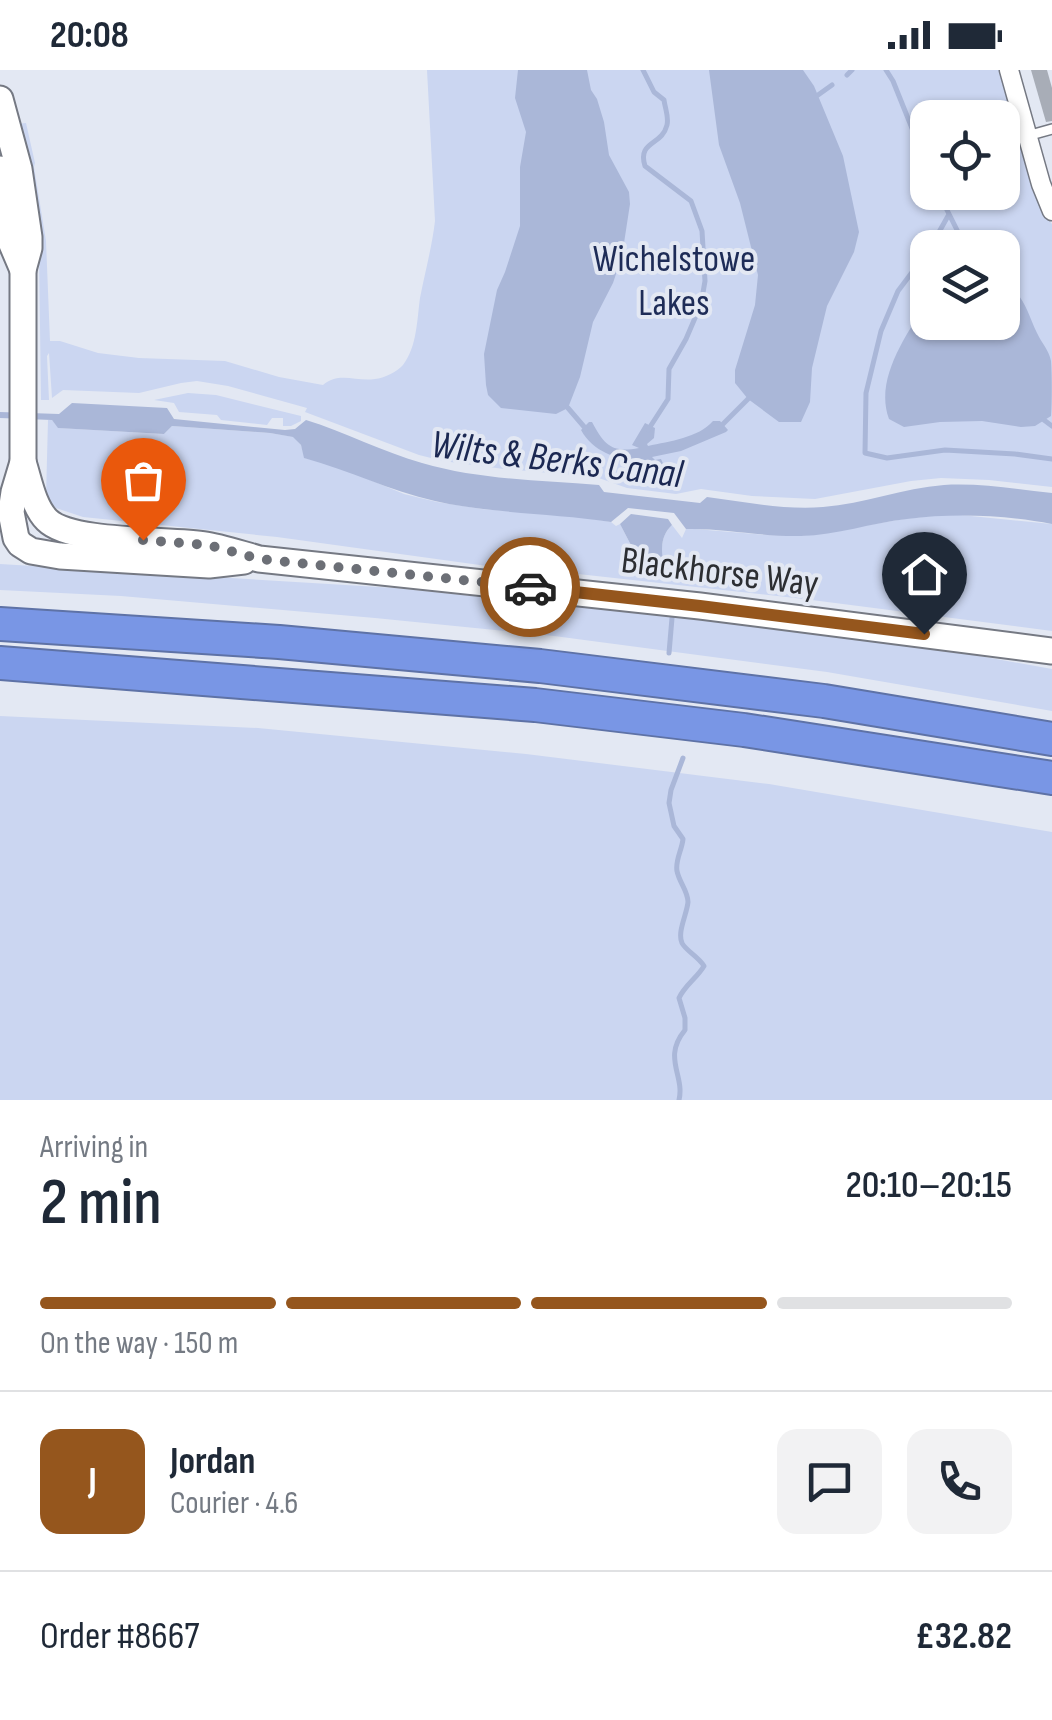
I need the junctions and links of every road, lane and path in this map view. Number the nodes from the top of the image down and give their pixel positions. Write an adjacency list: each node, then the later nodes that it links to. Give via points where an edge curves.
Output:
1 (1009, 70): 4 (street)
2 (0, 98): 5 (main road)
3 (1052, 129): 4 (lane)
4 (1027, 136): 7 (street)
5 (7, 147): 9 (main road, via 28,224)
6 (0, 168): 8 (main road)
7 (1052, 210)
8 (5, 216): 9 (main road)
9 (23, 270): 10 (main road)
10 (24, 462): 11 (main road); 12 (main road, via 11,512)
11 (52, 522): 12 (lane); 13 (main road, Blackhorse Way, via 111,538 208,545)
12 (15, 540): 13 (main road, Blackhorse Way, via 60,556 209,565)
13 (259, 559): 15 (main road, Blackhorse Way)
14 (0, 624): 17 (highway, via 540,666)
15 (1052, 651)
16 (0, 662): 18 (highway, via 535,705)
17 (1052, 738)
18 (1052, 778)

